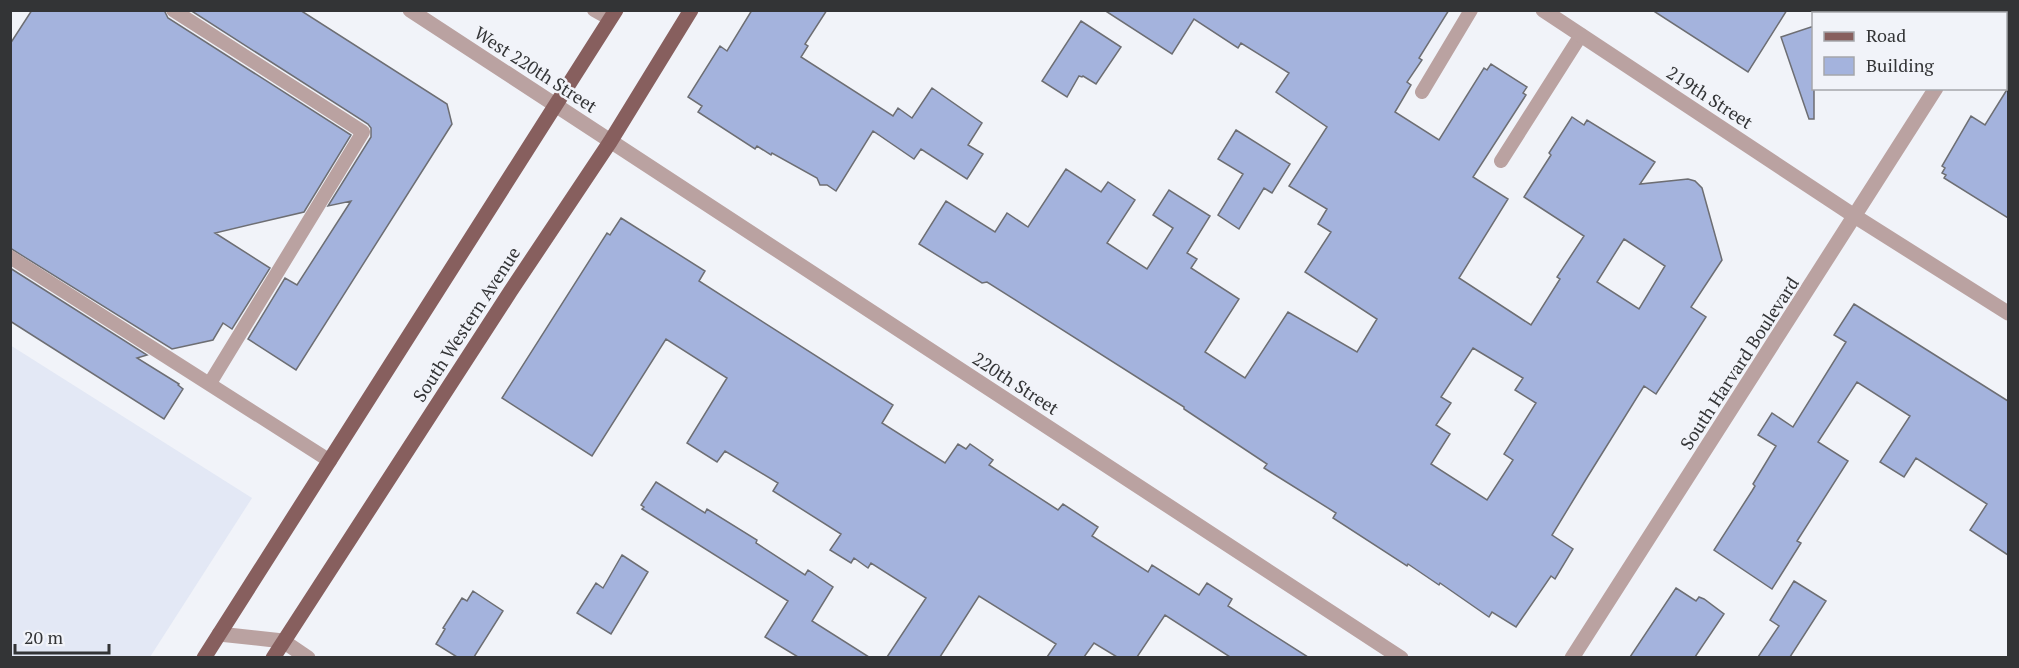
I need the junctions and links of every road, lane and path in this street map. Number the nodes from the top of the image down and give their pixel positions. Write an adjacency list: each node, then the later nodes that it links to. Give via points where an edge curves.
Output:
1 (173, 10): 17 (lane, via 363,132)
2 (410, 10): 11 (street, West 220th Street)
3 (594, 10): 7 (lane)
4 (691, 10): 12 (main road, South Western Avenue)
5 (1471, 10): 10 (lane)
6 (1543, 10): 8 (street, 219th Street)
7 (613, 15): 11 (main road)
8 (1581, 36): 13 (lane); 14 (street, 219th Street)
9 (1935, 90): 14 (street, South Harvard Boulevard)
10 (1422, 92)
11 (556, 105): 12 (street, West 220th Street); 18 (main road)
12 (610, 142): 20 (main road, South Western Avenue); 24 (street, 220th Street)
13 (1501, 161)
14 (1856, 217): 16 (street, 219th Street); 25 (street, South Harvard Boulevard)
15 (10, 257): 17 (lane)
16 (2008, 313)
17 (210, 382): 18 (lane)
18 (330, 461): 19 (main road)
19 (219, 634): 20 (street); 21 (main road)
20 (283, 641): 22 (main road, South Western Avenue); 23 (street)
21 (204, 657)
22 (273, 657)
23 (308, 657)
24 (1401, 657)
25 (1572, 657)

